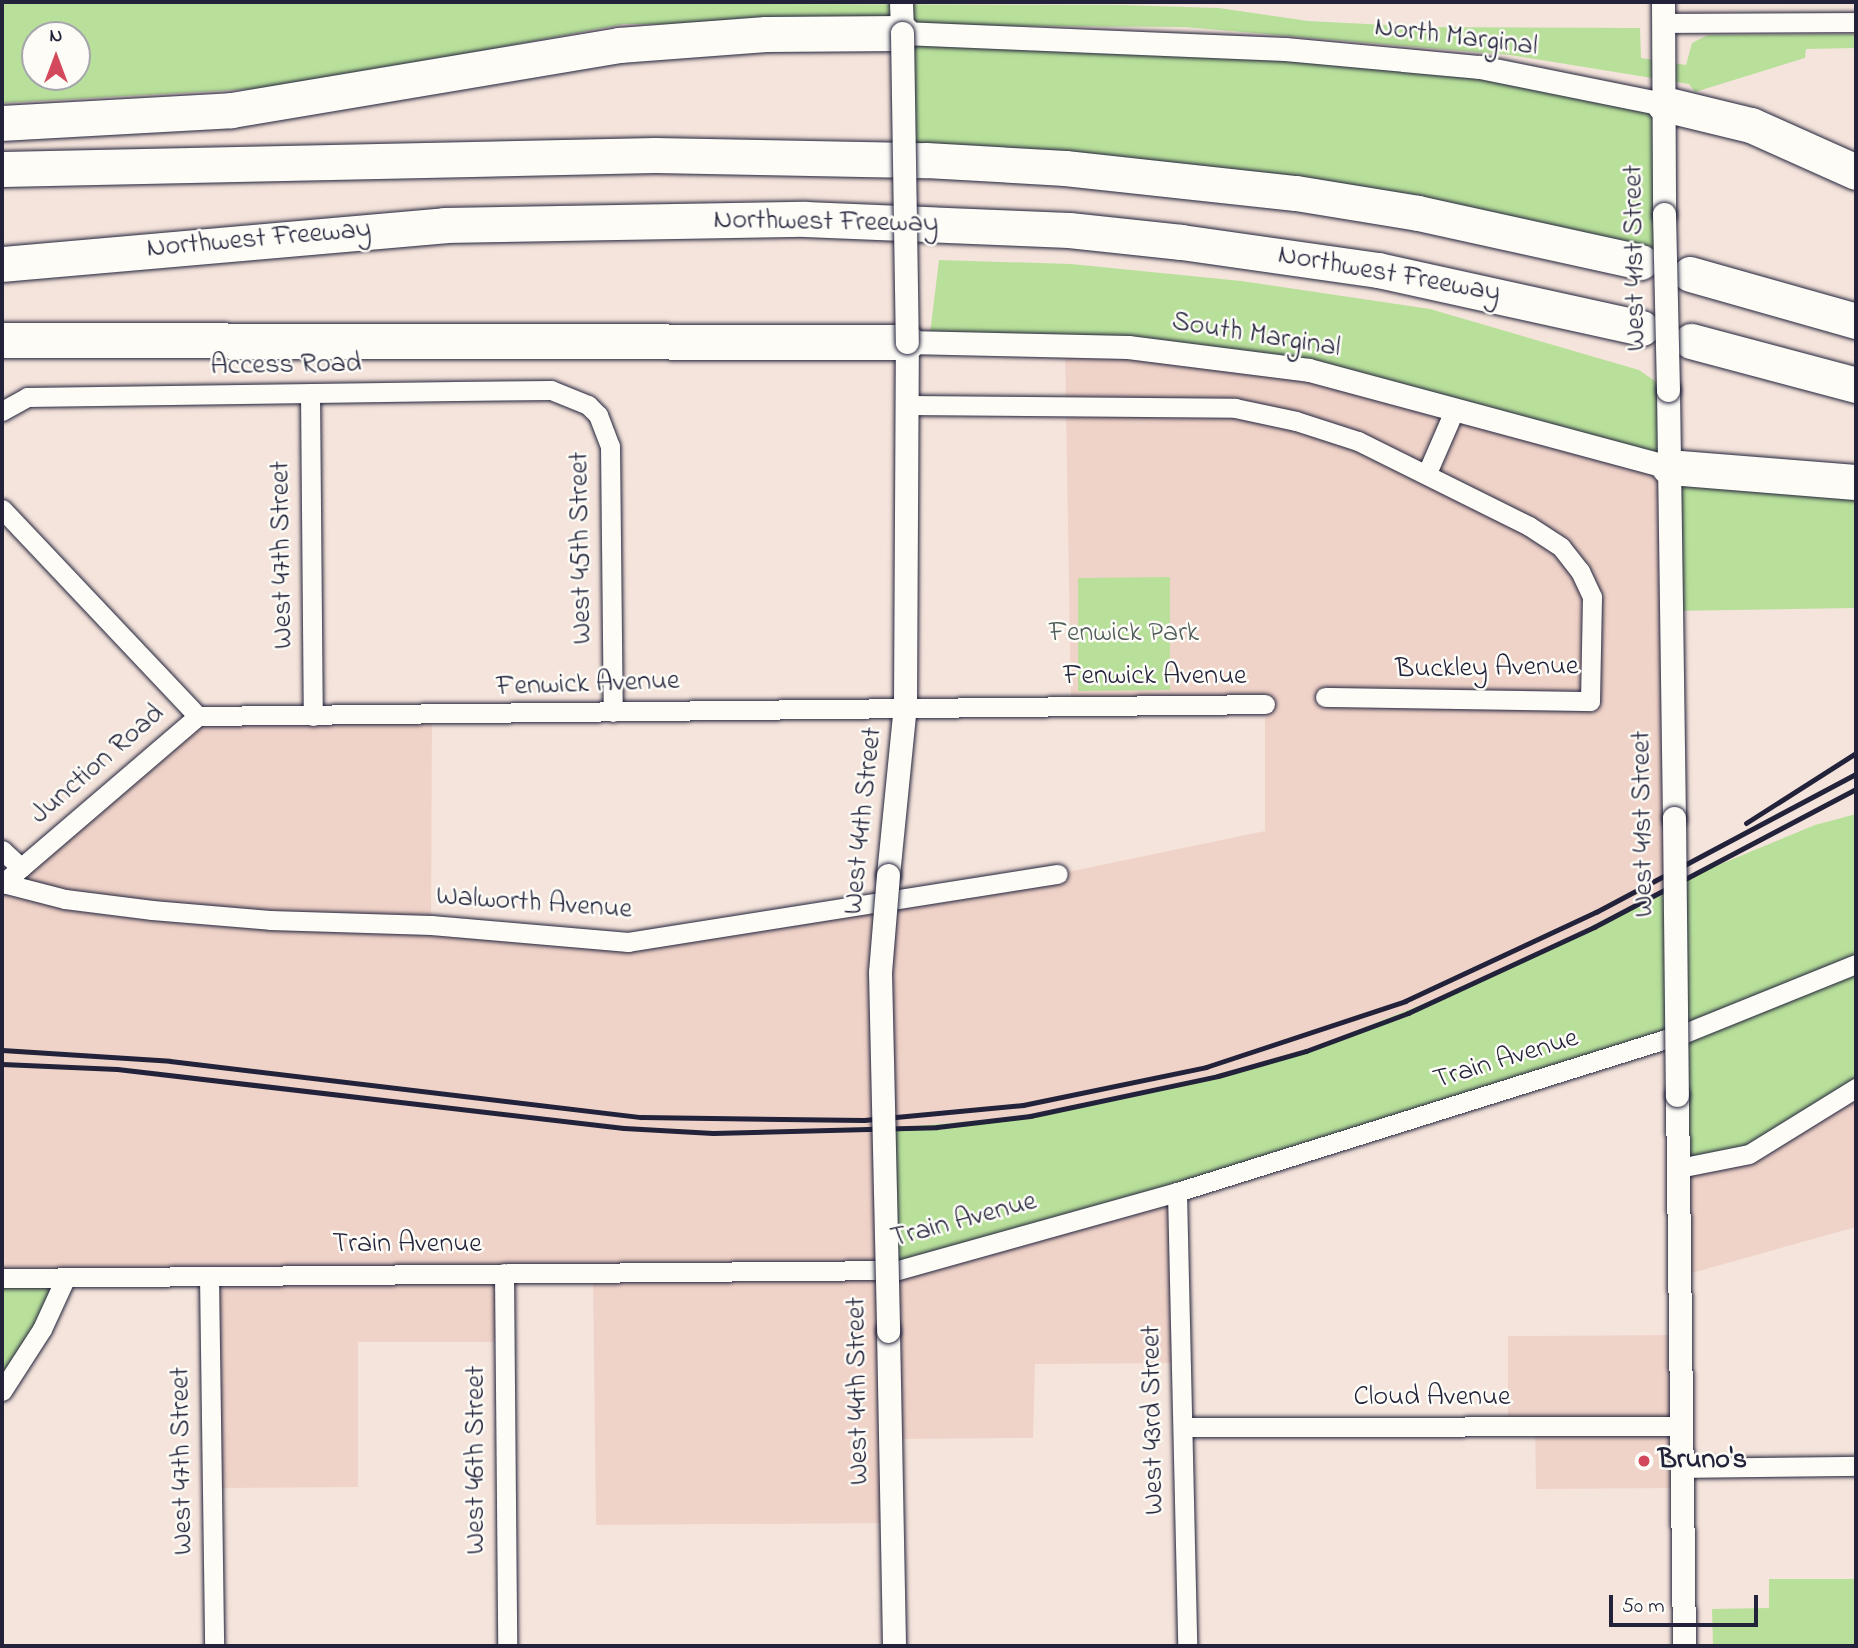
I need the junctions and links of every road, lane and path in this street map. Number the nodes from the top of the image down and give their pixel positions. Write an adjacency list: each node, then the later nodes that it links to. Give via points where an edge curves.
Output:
1 (1663, 10): 3 (street); 4 (street, West 41st Street)
2 (902, 17): 4 (street, North Marginal, via 1480,67); 5 (highway, via 631,44 231,110); 15 (street, West 44th Street, bridge)
3 (1856, 22)
4 (1664, 104): 7 (highway, via 1751,125); 22 (street, West 41st Street, bridge)
5 (2, 123)
6 (2, 169): 8 (highway, via 655,155 926,160 1065,168 1296,193)
7 (1856, 172)
8 (1641, 262)
9 (2, 264): 12 (highway, Northwest Freeway, via 444,225 819,220 1069,230 1181,242 1378,270)
10 (1690, 274): 11 (highway)
11 (1856, 321)
12 (1642, 328)
13 (2, 340): 15 (highway)
14 (1691, 341): 16 (highway)
15 (907, 342): 19 (street, West 44th Street); 21 (street, South Marginal, via 1128,347 1296,368)
16 (1856, 385)
17 (310, 393): 18 (street, Access Road, via 551,390); 20 (street, Access Road, via 27,397); 31 (street, West 47th Street)
18 (573, 399): 29 (street, West 45th Street, via 598,415 610,446)
19 (908, 405): 23 (street, Buckley Avenue, via 1235,408 1358,441); 28 (street, West 44th Street)
20 (2, 411)
21 (1454, 411): 22 (street, South Marginal); 23 (street)
22 (1669, 467): 24 (highway); 38 (street, West 41st Street, bridge)
23 (1427, 473): 26 (street, Buckley Avenue, via 1529,526 1561,547 1580,571 1592,597 1590,701)
24 (1856, 482)
25 (2, 509): 30 (street)
26 (1325, 697)
27 (1265, 704): 28 (street, Fenwick Avenue)
28 (905, 705): 29 (street, Fenwick Avenue); 51 (street, West 44th Street, bridge, via 880,972)
29 (613, 712): 31 (street, Fenwick Avenue)
30 (198, 716): 31 (street, Fenwick Avenue); 33 (street, Junction Road)
31 (313, 716)
32 (2, 850): 33 (street)
33 (21, 868): 35 (street, Junction Road)
34 (1058, 874): 35 (street, Walworth Avenue, via 628,942 431,925 270,920 152,910 65,899)
35 (3, 883)
36 (1856, 964): 39 (street, Train Avenue, via 1685,1033)
37 (1856, 1088): 38 (street, via 1749,1154)
38 (1679, 1168): 45 (street, West 41st Street)
39 (1177, 1192): 40 (street, Train Avenue, via 898,1270); 46 (street, West 43rd Street)
40 (504, 1273): 41 (street, Train Avenue); 50 (street, West 46th Street)
41 (209, 1276): 43 (street, Train Avenue); 49 (street, West 47th Street)
42 (2, 1278): 43 (street, Train Avenue)
43 (65, 1279): 44 (street, via 42,1328)
44 (2, 1391)
45 (1682, 1426): 46 (street, Cloud Avenue); 48 (street, West 41st Street)
46 (1183, 1427): 52 (street, West 43rd Street)
47 (1856, 1466): 48 (street)
48 (1683, 1468): 53 (street, West 41st Street)
49 (214, 1646)
50 (507, 1646)
51 (894, 1646)
52 (1186, 1646)
53 (1684, 1646)

